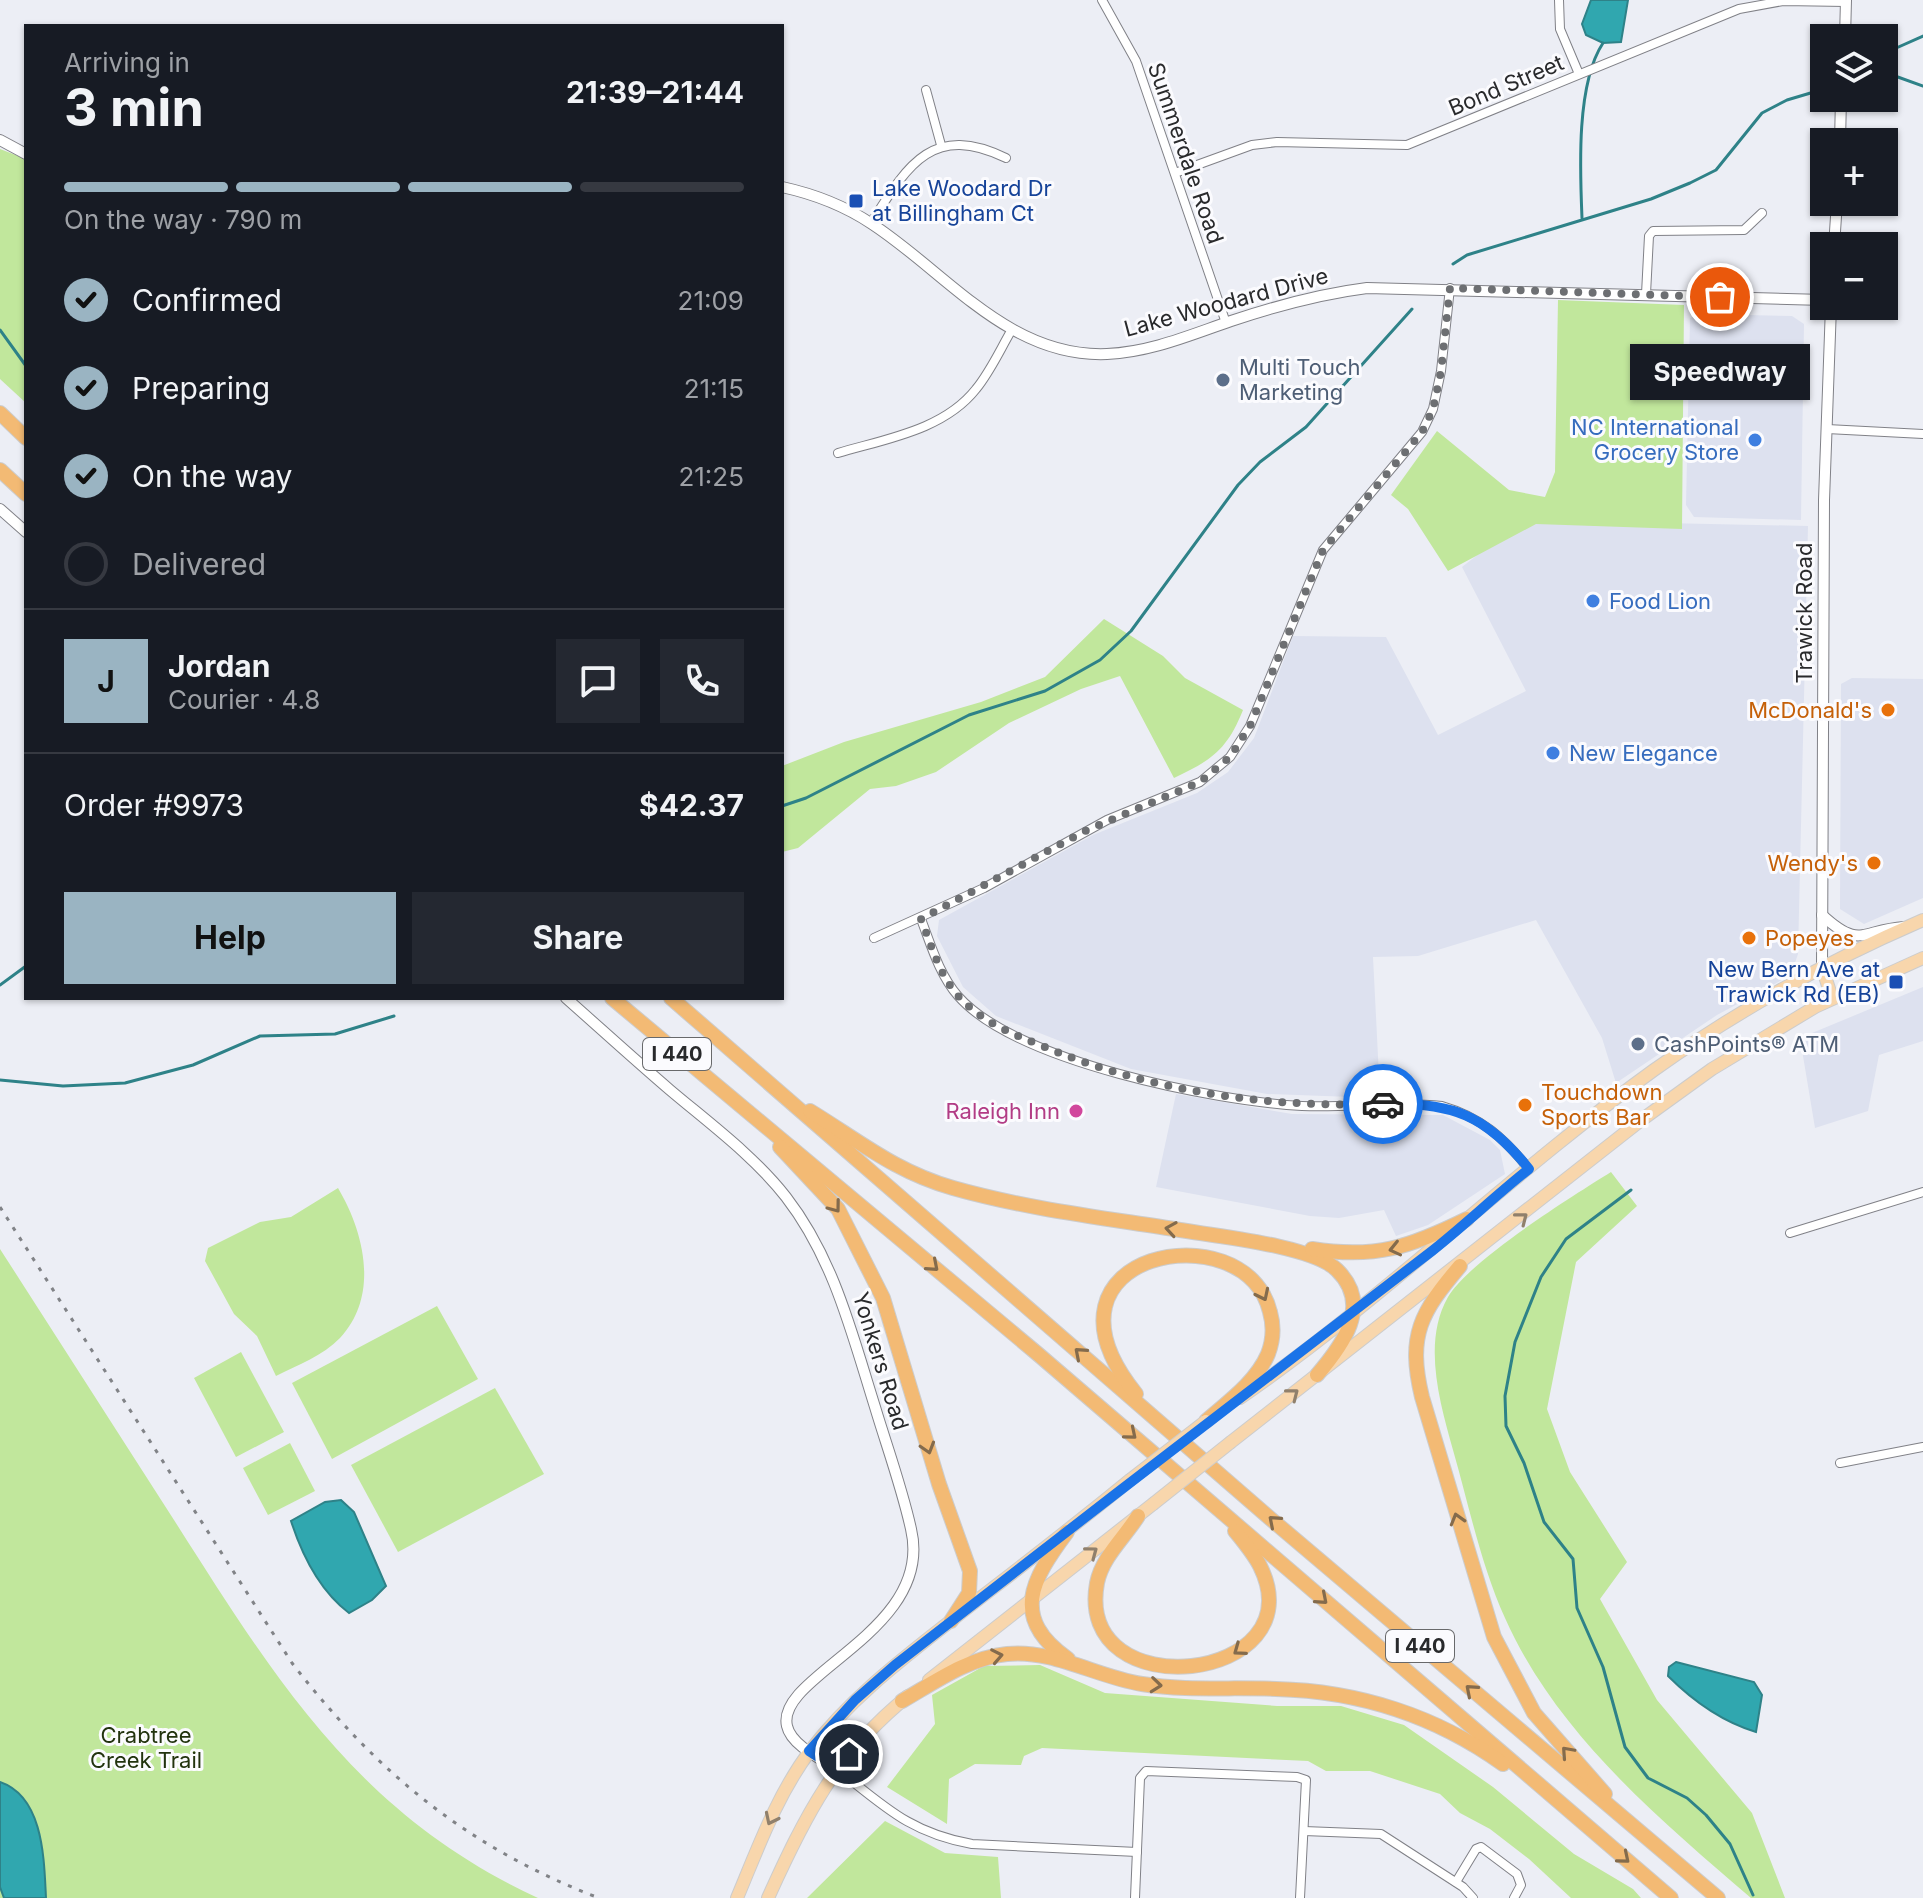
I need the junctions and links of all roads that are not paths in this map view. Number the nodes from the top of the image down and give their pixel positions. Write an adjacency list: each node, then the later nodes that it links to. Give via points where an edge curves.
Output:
1 (1102, 0): 11 (street, Summerdale Road, via 1136,61)
2 (1559, 0): 5 (street, via 1560,29)
3 (1846, 1): 4 (street); 5 (street, Bond Street, via 1783,1 1739,9)
4 (1845, 24)
5 (1579, 74): 11 (street, Bond Street, via 1407,145 1252,145)
6 (926, 90): 8 (street)
7 (0, 140): 9 (street)
8 (941, 145): 10 (street, via 977,147); 14 (street, via 903,171)
9 (24, 153)
10 (1006, 158)
11 (1175, 173): 19 (street, Summerdale Road)
12 (784, 188): 14 (street, Lake Woodard Drive)
13 (1762, 213): 16 (street, via 1744,230 1653,231)
14 (871, 223): 20 (street, Lake Woodard Drive)
15 (1450, 288): 16 (street, Lake Woodard Drive); 19 (street, Lake Woodard Drive, via 1342,291); 31 (street, via 1433,409 1422,432 1323,550 1250,726 1230,757 1200,782 1085,831)
16 (1646, 294): 17 (street, Lake Woodard Drive)
17 (1810, 300)
18 (1831, 320): 22 (street, Trawick Road)
19 (1226, 323): 20 (street, Lake Woodard Drive, via 1150,348 1106,354 1060,349)
20 (1011, 331): 25 (street, via 979,387 959,406 917,429)
21 (0, 413): 24 (highway)
22 (1827, 429): 23 (street); 30 (street, Trawick Road)
23 (1923, 434)
24 (24, 436)
25 (838, 453)
26 (0, 470): 27 (highway)
27 (24, 492)
28 (0, 509): 29 (street)
29 (24, 530)
30 (1822, 915): 33 (street, via 1853,937); 36 (street, Trawick Road)
31 (921, 919): 34 (street); 43 (street, via 950,986 981,1016 1015,1036 1109,1072 1277,1104 1442,1106 1495,1131)
32 (1923, 920): 33 (main road)
33 (1906, 927): 36 (main road)
34 (874, 938)
35 (1923, 958): 37 (main road)
36 (1822, 967): 37 (main road); 43 (main road, via 1688,1047)
37 (1832, 998): 48 (main road, one-way to 37, via 1681,1091)
38 (568, 1000): 62 (street, Yonkers Road, via 777,1187 820,1251 848,1322 915,1555 907,1588 896,1605 788,1711 790,1734)
39 (614, 1000): 42 (highway, I 440)
40 (673, 1000): 41 (highway, I 440)
41 (776, 1093): 47 (highway, one-way to 41, via 949,1187 884,1161); 52 (highway, I 440, one-way to 41)
42 (743, 1110): 55 (highway, I 440, one-way to 55, via 828,1176); 59 (highway, one-way to 59, via 838,1209 883,1298 970,1571 969,1593)
43 (1529, 1169): 45 (main road)
44 (1923, 1192): 46 (street)
45 (1467, 1219): 47 (highway, one-way to 47, via 1418,1243 1378,1253 1345,1254); 49 (main road)
46 (1790, 1233)
47 (1248, 1241): 49 (highway, via 1331,1265 1349,1287)
48 (1460, 1266): 50 (main road); 65 (highway, one-way to 48, via 1534,1713 1478,1592 1415,1361 1422,1315)
49 (1353, 1311): 50 (highway, via 1344,1343); 51 (main road)
50 (1317, 1375): 56 (main road, one-way to 50, bridge)
51 (1206, 1421): 52 (highway, one-way to 51, via 1111,1360 1102,1321 1111,1290 1125,1274 1176,1256 1238,1267 1257,1282 1272,1318 1271,1343 1263,1362); 57 (main road, bridge)
52 (1159, 1423): 65 (highway, I 440, one-way to 52)
53 (1923, 1447): 54 (street)
54 (1840, 1463)
55 (1221, 1511): 56 (highway, one-way to 56, via 1260,1566 1266,1609 1253,1638 1239,1652 1221,1661 1179,1668 1125,1653 1099,1615 1096,1592 1101,1571); 64 (highway, I 440, one-way to 64)
56 (1138, 1516): 58 (main road, one-way to 56)
57 (1067, 1532): 58 (highway, via 1037,1576); 59 (main road)
58 (1031, 1600): 60 (highway, via 1044,1641); 61 (main road)
59 (951, 1621): 62 (main road, via 868,1688)
60 (1080, 1668): 61 (highway, one-way to 60, via 967,1664 1001,1655 1040,1655); 64 (highway, one-way to 64, via 1142,1684 1292,1690 1381,1705 1454,1733)
61 (902, 1701): 63 (main road)
62 (809, 1751): 63 (street, Yonkers Road); 69 (main road, one-way to 69, via 776,1809)
63 (837, 1769): 67 (street, via 909,1824 947,1840); 70 (main road, via 812,1805)
64 (1578, 1818): 75 (highway, I 440, one-way to 75)
65 (1638, 1830): 76 (highway, I 440)
66 (1304, 1831): 67 (street, via 1306,1780 1146,1771 1140,1778); 68 (street, via 1381,1834); 72 (street)
67 (1137, 1852): 71 (street)
68 (1456, 1882): 73 (street); 74 (street, via 1481,1847 1517,1874 1521,1885)
69 (738, 1896)
70 (768, 1898)
71 (1135, 1898)
72 (1300, 1898)
73 (1473, 1898)
74 (1514, 1898)
75 (1671, 1898)
76 (1718, 1898)

